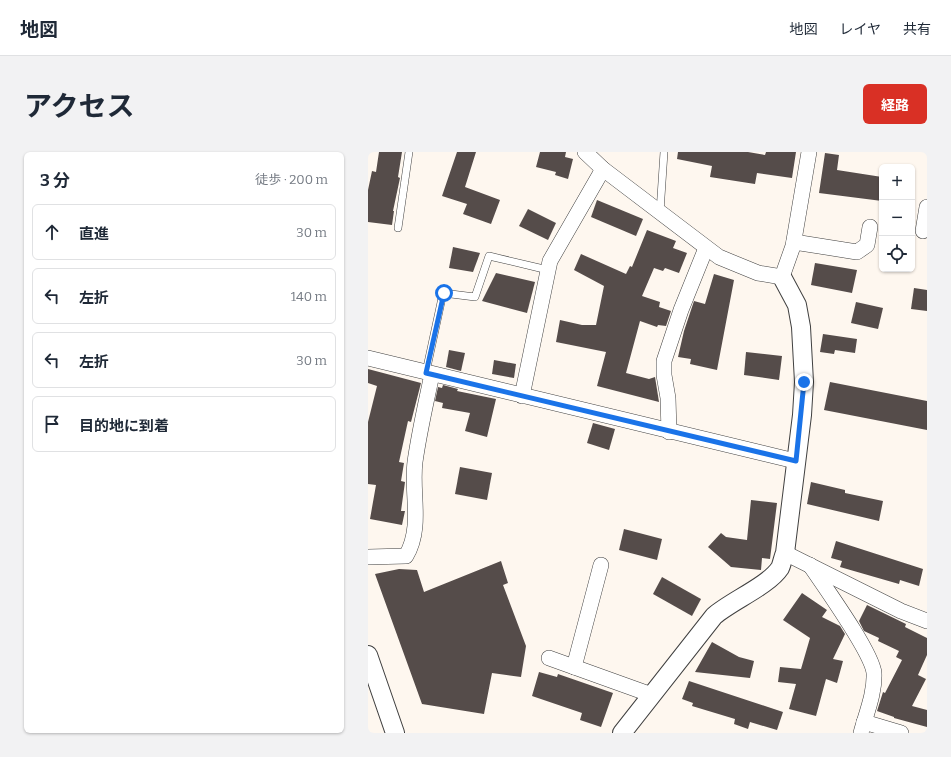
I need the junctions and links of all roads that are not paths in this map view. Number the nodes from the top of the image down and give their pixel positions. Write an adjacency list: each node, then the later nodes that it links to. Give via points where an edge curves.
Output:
1 (409, 152): 9 (lane)
2 (585, 152): 5 (street)
3 (664, 152): 7 (lane)
4 (809, 152): 11 (street)
5 (603, 169): 7 (street); 13 (street, via 560,241)
6 (927, 207): 10 (street)
7 (660, 213): 12 (street)
8 (870, 227): 11 (street, via 867,245 857,252)
9 (398, 228)
10 (923, 230)
11 (794, 242): 14 (street)
12 (706, 248): 14 (street, via 720,258 758,273); 18 (street, via 680,310 664,361)
13 (548, 270): 16 (lane, via 489,256 475,297 444,293); 17 (street)
14 (782, 278): 19 (street, via 797,305 802,342 804,382)
15 (368, 358): 16 (street)
16 (429, 373): 17 (street); 21 (street, via 415,463 416,520 410,549 406,556)
17 (522, 396): 18 (street)
18 (670, 432): 19 (street)
19 (796, 461): 20 (street)
20 (785, 553): 23 (street); 28 (street, via 780,568 714,616)
21 (368, 557)
22 (601, 565): 27 (street)
23 (810, 565): 24 (street); 29 (street, via 867,654 874,672 874,685)
24 (927, 622)
25 (368, 655): 30 (street)
26 (549, 658): 27 (street)
27 (574, 667): 28 (street)
28 (652, 695): 31 (street)
29 (862, 728): 32 (street)
30 (396, 733)
31 (622, 733)
32 (901, 733)

